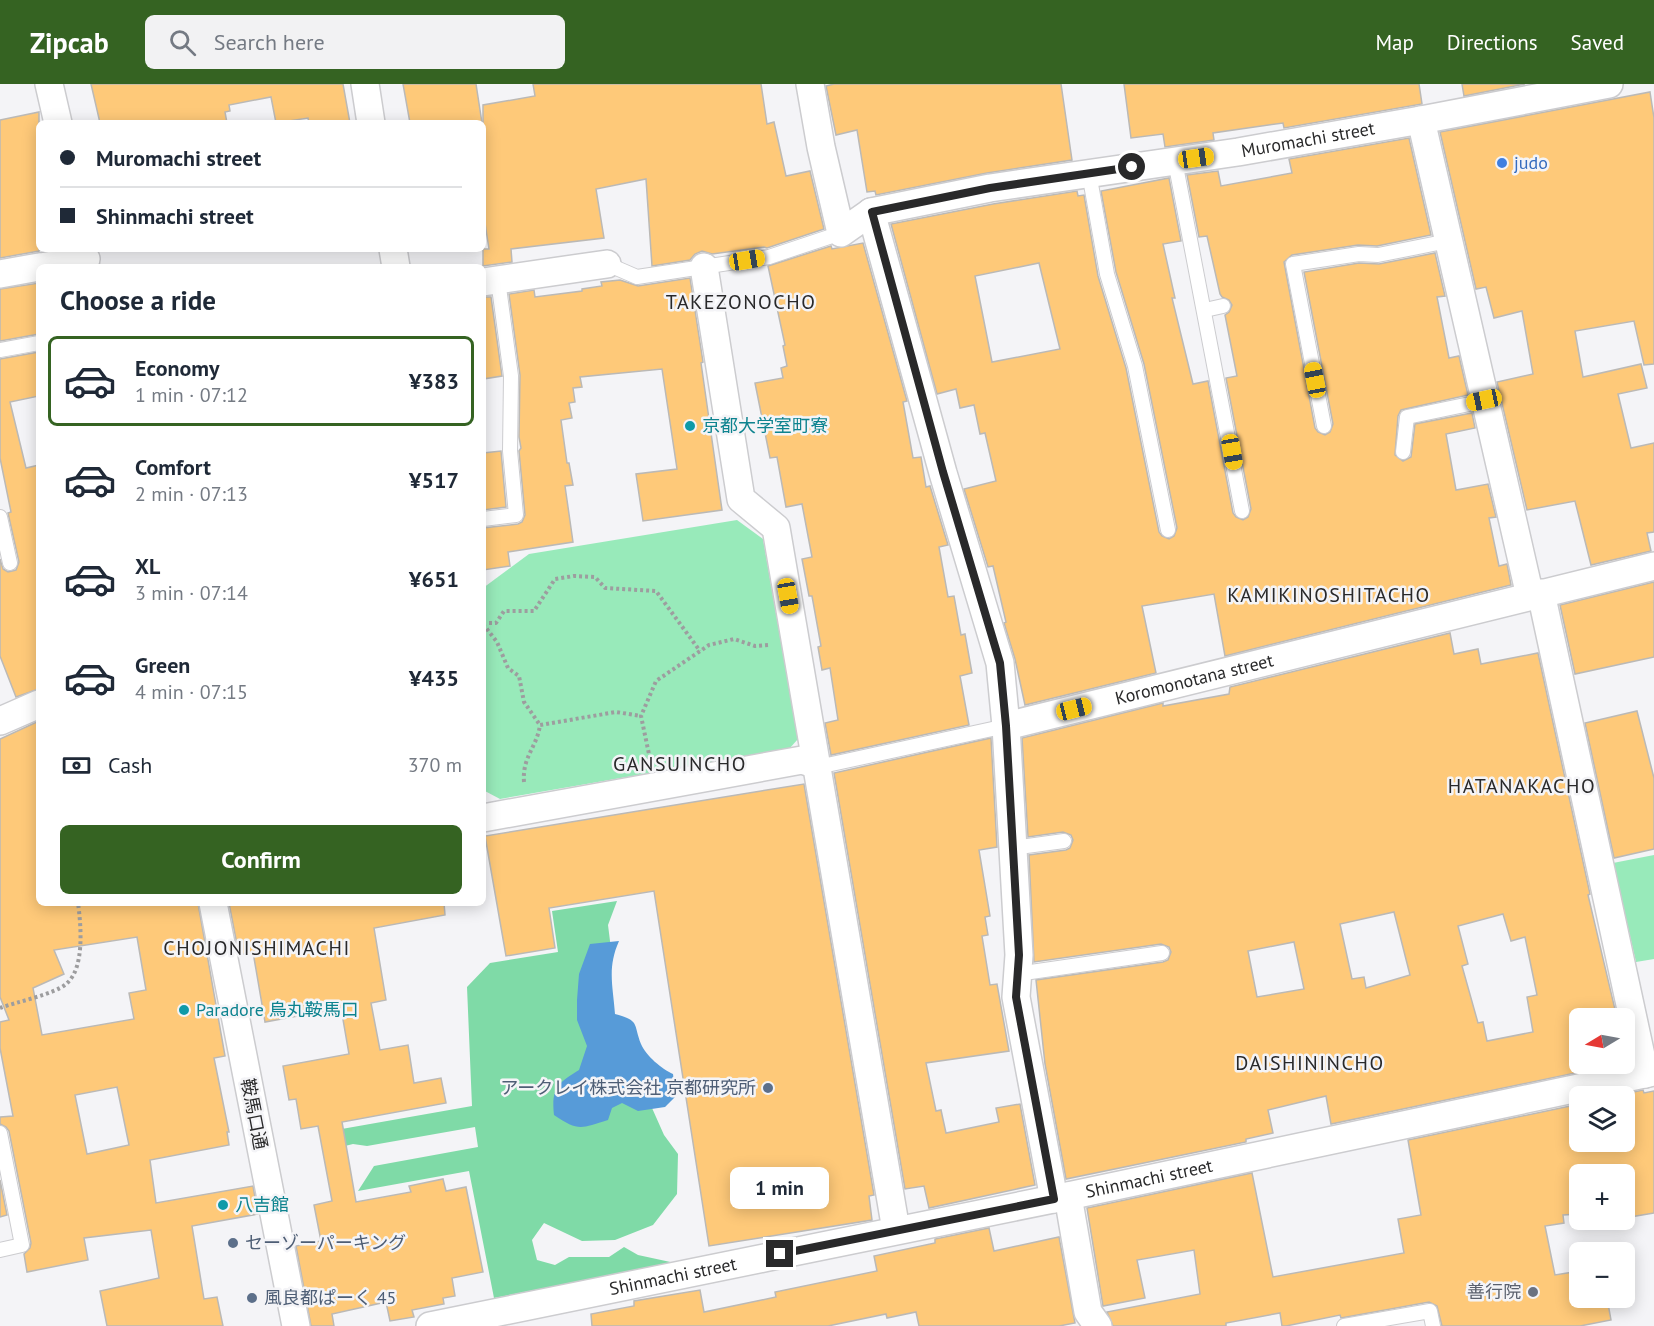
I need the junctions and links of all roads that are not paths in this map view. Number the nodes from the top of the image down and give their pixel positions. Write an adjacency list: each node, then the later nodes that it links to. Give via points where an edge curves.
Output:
1 (49, 84): 5 (street)
2 (364, 84): 6 (street)
3 (810, 84): 11 (street)
4 (1595, 85): 7 (street, Muromachi street)
5 (57, 120)
6 (370, 120)
7 (1421, 120): 8 (street, Muromachi street); 12 (street)
8 (1175, 161): 9 (street, Muromachi street); 21 (lane)
9 (1089, 173): 10 (street, Muromachi street); 32 (lane, via 1107,274 1136,366)
10 (872, 212): 11 (street, Muromachi street); 38 (street, via 1000,663)
11 (841, 233): 16 (lane, Muromachi street, via 769,257)
12 (1448, 241): 24 (street); 25 (lane, via 1378,255 1293,264)
13 (86, 258): 14 (street)
14 (55, 264)
15 (607, 264): 16 (lane, Muromachi street, via 637,277); 19 (street, Muromachi street)
16 (704, 267): 39 (street, via 741,499 776,528)
17 (36, 268): 18 (street)
18 (0, 274)
19 (490, 281): 31 (lane, via 511,376 510,451 516,514)
20 (1223, 306): 21 (lane)
21 (1205, 310): 27 (lane)
22 (36, 344): 23 (lane)
23 (0, 351)
24 (1484, 400): 28 (lane, via 1407,417); 35 (street)
25 (1324, 426)
26 (1244, 430): 27 (lane)
27 (1228, 432): 29 (lane)
28 (1403, 452)
29 (1242, 511)
30 (0, 517): 33 (lane)
31 (486, 519)
32 (1168, 530)
33 (10, 563)
34 (1654, 566): 35 (street, Koromonotana street)
35 (1535, 594): 38 (street, Koromonotana street); 46 (street)
36 (36, 706): 37 (street)
37 (0, 721)
38 (1006, 726): 39 (lane, Koromonotana street); 42 (street)
39 (817, 765): 40 (street, Koromonotana street, via 802,760); 49 (street)
40 (486, 817)
41 (1064, 841): 42 (lane)
42 (1012, 848): 45 (street)
43 (214, 906): 51 (street, 鞍馬口通)
44 (1162, 953): 45 (lane)
45 (1017, 974): 48 (street, via 1016,997)
46 (1650, 1073): 48 (street, Shinmachi street)
47 (0, 1133): 50 (lane, via 22,1245)
48 (1061, 1198): 49 (street, Shinmachi street); 53 (street, via 1088,1312)
49 (896, 1230): 52 (street, Shinmachi street)
50 (0, 1250)
51 (296, 1326)
52 (430, 1326)
53 (1098, 1326)
54 (1344, 1326): 55 (lane, via 1430,1311)
55 (1433, 1326)

